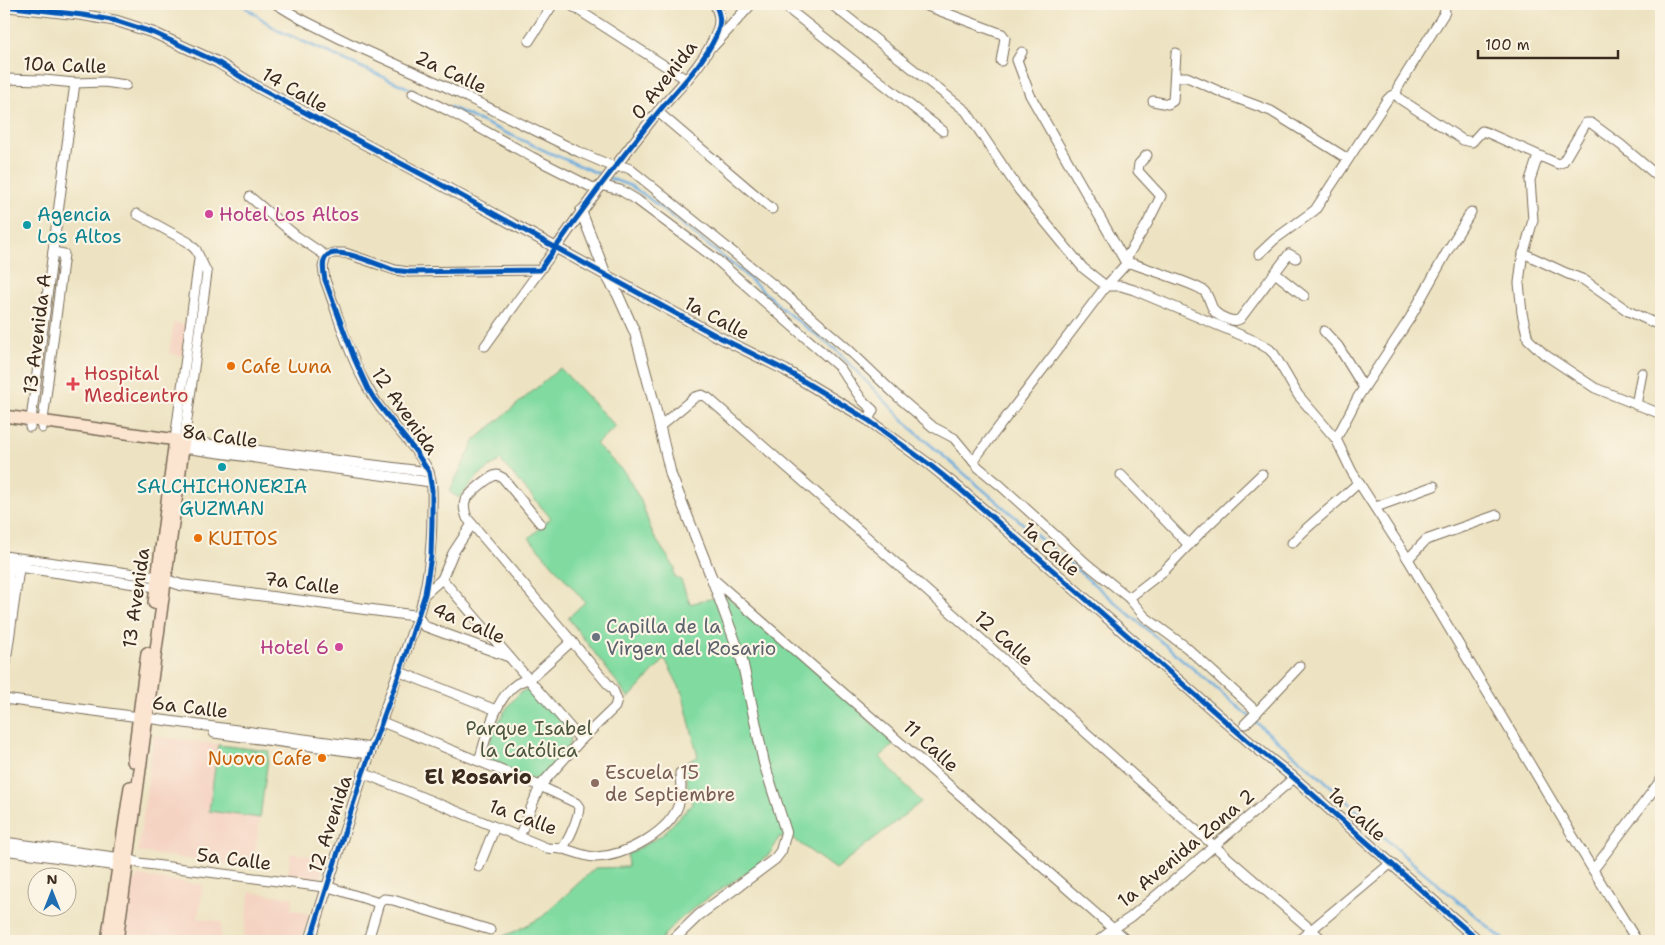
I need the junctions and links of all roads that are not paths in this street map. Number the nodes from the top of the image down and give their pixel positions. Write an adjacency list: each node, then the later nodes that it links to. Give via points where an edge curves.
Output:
1 (276, 4): 29 (street, 2a Calle, via 347,42)
2 (553, 4): 11 (street)
3 (570, 4): 18 (street)
4 (715, 4): 12 (street, 0 Avenida, via 720,23)
5 (751, 4): 12 (street, 0 Avenida)
6 (782, 4): 25 (street)
7 (831, 4): 47 (street, via 966,111 1019,190 1083,268)
8 (922, 4): 15 (street, via 1002,34 1005,38)
9 (1445, 5): 22 (street, via 1437,27)
10 (4, 6): 37 (street, 14 Calle, via 74,13 117,22 169,39)
11 (529, 41)
12 (709, 49): 18 (street, 0 Avenida)
13 (1022, 52): 43 (street, via 1017,60 1030,95)
14 (1176, 52): 16 (street)
15 (1001, 61)
16 (1175, 77): 23 (street, via 1173,101 1168,104); 28 (street, via 1187,77 1270,111)
17 (4, 79): 19 (street, 10a Calle)
18 (687, 80): 24 (street, 0 Avenida)
19 (75, 83): 20 (street, 10a Calle); 59 (street, 13 Avenida A, via 53,252 64,254)
20 (126, 85)
21 (413, 93): 31 (street, via 532,157)
22 (1396, 94): 27 (street, via 1463,140 1474,141 1482,132); 28 (street, via 1388,100)
23 (1153, 101)
24 (658, 112): 29 (street, 0 Avenida); 33 (street)
25 (943, 132)
26 (1148, 155): 43 (street, via 1139,164 1138,171 1161,197 1128,255)
27 (1538, 156): 30 (street, via 1562,163 1585,124 1590,122); 38 (street, via 1530,180 1533,220)
28 (1348, 159): 39 (street, via 1312,213)
29 (613, 168): 31 (street); 63 (street, 2a Calle, via 630,168 682,210 788,297 933,427 954,438)
30 (1661, 179)
31 (600, 186): 34 (street); 57 (street, via 628,194 657,213 818,347 840,368 873,410)
32 (250, 197): 40 (street)
33 (772, 209)
34 (582, 212): 37 (street); 46 (street)
35 (1471, 212): 53 (street, via 1410,318)
36 (137, 214): 42 (street, via 181,237 196,250)
37 (556, 248): 44 (street); 46 (street, 1a Calle)
38 (1523, 253): 49 (street, via 1584,280 1628,311); 54 (street, via 1520,299 1531,344 1588,385)
39 (1258, 254)
40 (326, 256): 44 (street, via 345,253 409,272); 64 (street, 12 Avenida, via 323,267 326,280 359,372 375,400)
41 (1296, 258): 45 (street, via 1290,254)
42 (199, 259): 62 (street, 13 Avenida); 62 (street, 13 Avenida, via 207,275)
43 (1127, 263): 45 (street, via 1199,288 1215,312 1235,321 1240,319); 47 (street)
44 (540, 270): 51 (street)
45 (1275, 273): 48 (street)
46 (606, 275): 57 (street, 1a Calle, via 730,344 785,370); 60 (street, via 632,324)
47 (1106, 286): 61 (street, via 1134,290 1262,345 1274,354 1298,394); 63 (street)
48 (1304, 296)
49 (1661, 326)
50 (1324, 331): 53 (street, via 1338,346)
51 (485, 346)
52 (1642, 373): 54 (street)
53 (1364, 388): 61 (street)
54 (1636, 405): 55 (street)
55 (1661, 414)
56 (4, 416): 59 (main road, 8a Calle)
57 (868, 420): 103 (street, 1a Calle, via 960,489)
58 (4, 423): 59 (main road, 8a Calle)
59 (37, 424): 62 (main road, 8a Calle)
60 (660, 426): 78 (street, via 674,486); 109 (street, 12 Calle, via 695,397 702,395 708,398)
61 (1336, 439): 68 (street)
62 (179, 444): 64 (street, 8a Calle); 67 (street, 8a Calle); 80 (main road, 13 Avenida)
63 (973, 460): 82 (street, 2a Calle, via 978,468 1087,564)
64 (429, 472): 67 (street, 12 Avenida)
65 (1262, 474): 75 (street)
66 (1121, 475): 75 (street)
67 (431, 482): 81 (street, 12 Avenida, via 431,556)
68 (1359, 482): 70 (street); 74 (street)
69 (1434, 486): 70 (street)
70 (1376, 507): 76 (street)
71 (1497, 515): 76 (street, via 1426,540)
72 (540, 523): 73 (street, via 504,478 497,475 490,477 468,498 465,514)
73 (472, 524): 79 (street, via 453,553); 85 (street)
74 (1292, 543)
75 (1189, 544): 82 (street, via 1162,574)
76 (1408, 559): 115 (street)
77 (12, 562): 80 (street, 7a Calle); 84 (street); 89 (street)
78 (711, 576): 118 (street, 11 Calle); 125 (street, via 742,660 764,763 786,832 775,859 699,915)
79 (442, 579): 81 (street); 86 (street)
80 (160, 582): 83 (street, 7a Calle, via 172,588 181,585); 95 (main road, 13 Avenida)
81 (425, 594): 83 (street, 12 Avenida)
82 (1130, 598): 94 (street, 2a Calle, via 1145,617 1186,647)
83 (418, 616): 86 (street, 4a Calle, via 424,626); 88 (street, 12 Avenida)
84 (4, 618)
85 (572, 641): 90 (street); 98 (street, via 613,690 617,703)
86 (509, 657): 90 (street)
87 (1300, 666): 94 (street)
88 (400, 672): 93 (street); 96 (street, 12 Avenida)
89 (4, 675)
90 (530, 679): 93 (street, via 513,686); 98 (street)
91 (4, 699): 95 (street, 6a Calle)
92 (4, 704): 95 (street, 6a Calle)
93 (496, 710): 100 (street)
94 (1255, 714): 97 (street)
95 (142, 720): 99 (street, 6a Calle); 112 (main road, 13 Avenida)
96 (382, 722): 99 (street, 12 Avenida); 100 (street)
97 (1244, 724)
98 (581, 740): 105 (street)
99 (371, 752): 101 (street, 12 Avenida)
100 (479, 761): 105 (street)
101 (363, 773): 106 (street, 1a Calle); 116 (street, 12 Avenida)
102 (680, 773): 110 (street, 1a Calle, via 682,787 672,818 646,839 627,850 606,856 588,856)
103 (1294, 778): 109 (street, 1a Avenida Zona 2); 113 (street, 1a Calle)
104 (1661, 780): 115 (street)
105 (540, 786): 107 (street); 110 (street, via 579,807 566,844)
106 (495, 827): 107 (street, 1a Calle); 114 (street)
107 (519, 837): 110 (street, 1a Calle, via 547,848)
108 (4, 842): 112 (street, 5a Calle)
109 (1215, 846): 118 (street, 1a Avenida Zona 2); 120 (street, 12 Calle)
110 (561, 849)
111 (4, 850): 112 (street, 5a Calle)
112 (127, 863): 116 (street, 5a Calle); 121 (main road, 13 Avenida); 122 (main road, 13 Avenida)
113 (1390, 864): 120 (street); 130 (street, 1a Calle)
114 (479, 867)
115 (1593, 870): 131 (street)
116 (326, 887): 117 (street, 5a Calle); 123 (street, 12 Avenida)
117 (379, 903): 119 (street, 5a Calle, via 384,899 393,900); 124 (street)
118 (1113, 928): 126 (street, 1a Avenida Zona 2); 127 (street, 11 Calle)
119 (490, 930)
120 (1311, 930): 128 (street); 129 (street, 12 Calle)
121 (107, 941)
122 (117, 941)
123 (310, 941)
124 (369, 941)
125 (672, 941)
126 (1098, 941)
127 (1127, 941)
128 (1298, 941)
129 (1324, 941)
130 (1479, 941)
131 (1637, 941)

